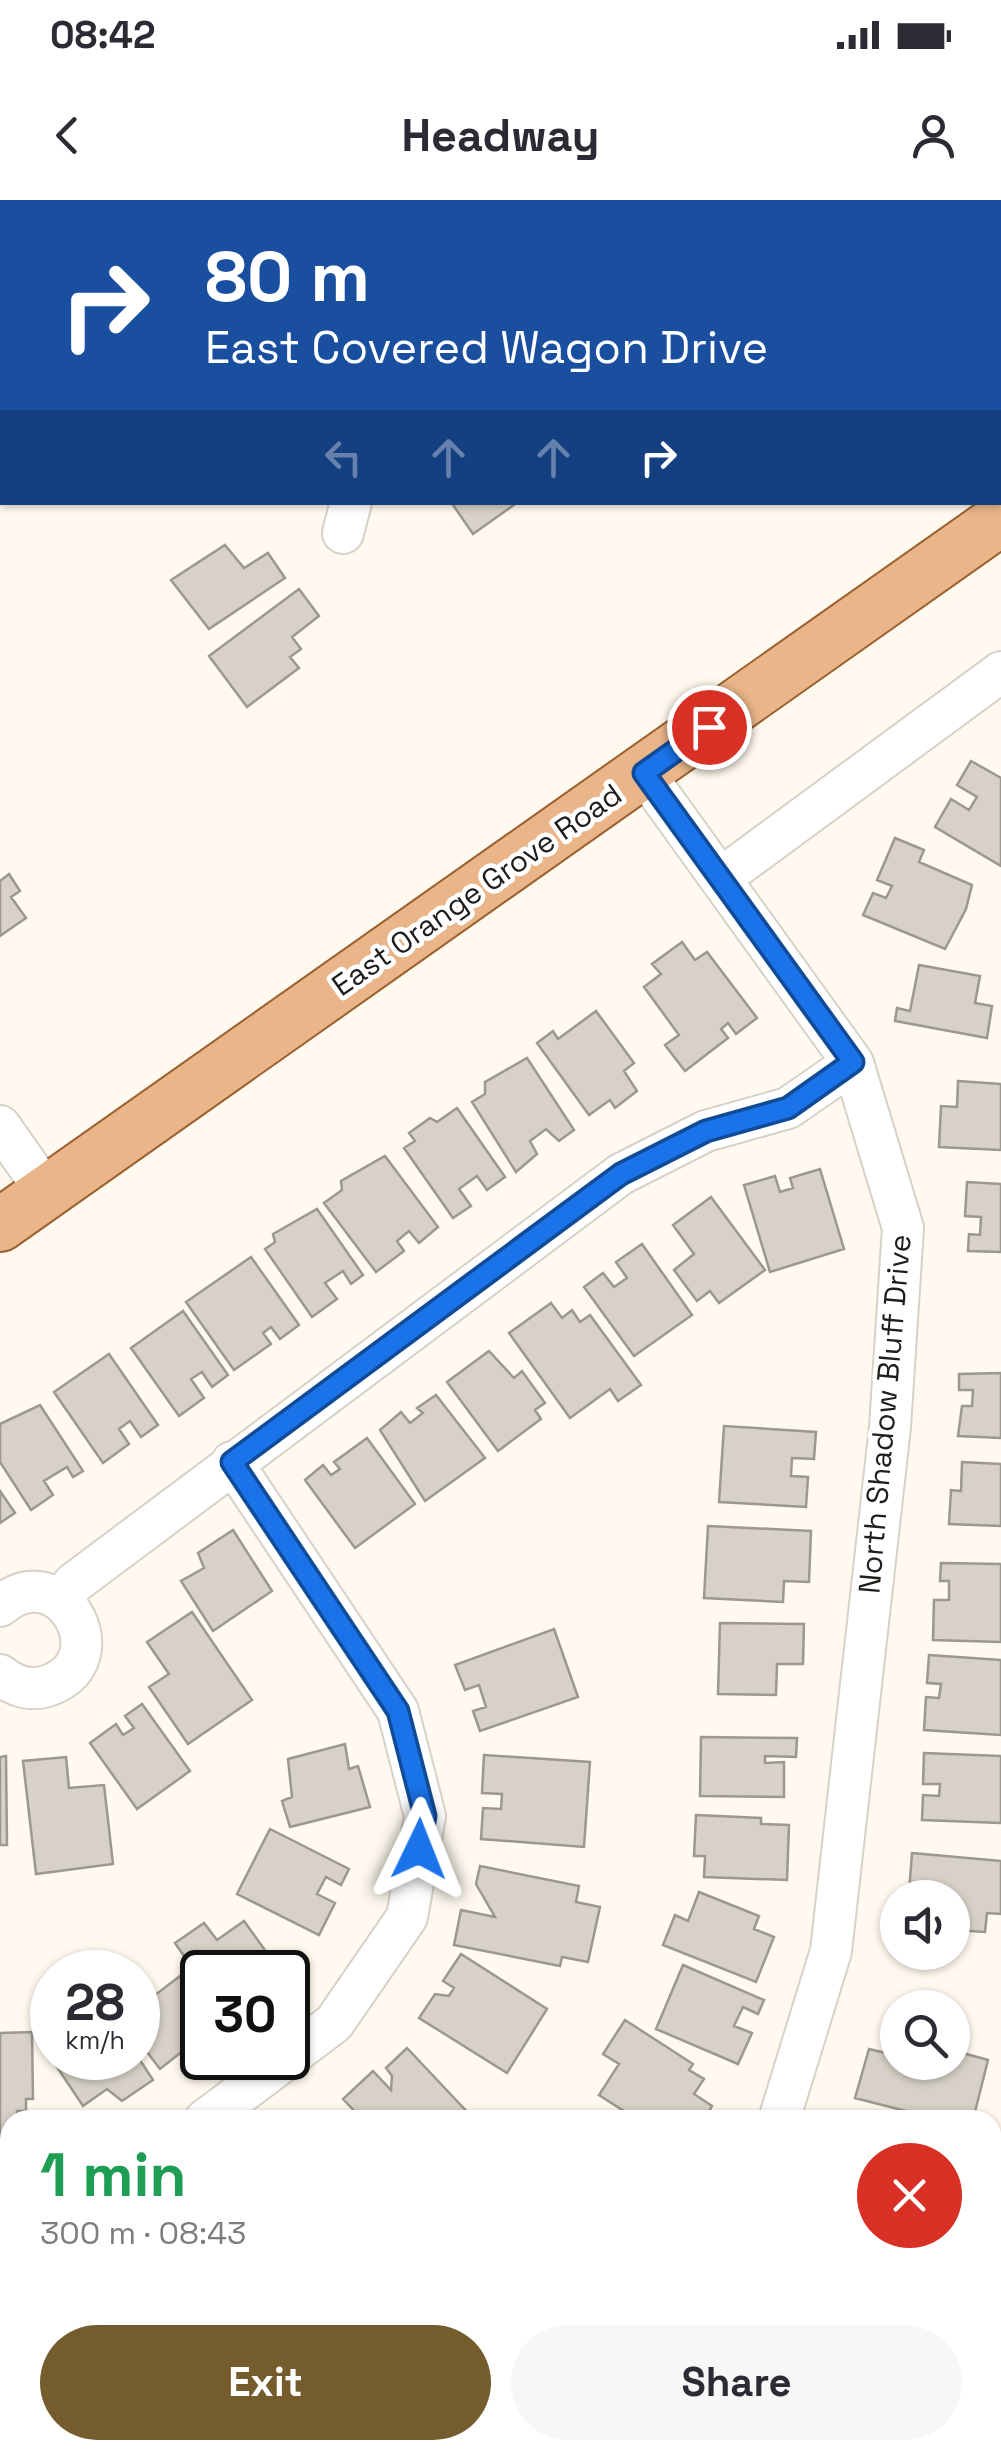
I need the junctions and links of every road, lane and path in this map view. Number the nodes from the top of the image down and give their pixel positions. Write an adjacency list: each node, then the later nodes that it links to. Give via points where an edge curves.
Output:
1 (1001, 519): 3 (main road, East Orange Grove Road)
2 (1001, 672): 4 (street)
3 (644, 773): 4 (street, North Shadow Bluff Drive); 7 (main road, East Orange Grove Road)
4 (721, 878): 5 (street, North Shadow Bluff Drive)
5 (853, 1062): 9 (street, via 788,1108 706,1131 621,1174); 14 (street, North Shadow Bluff Drive, via 903,1228 891,1407 831,1951)
6 (0, 1126): 7 (street)
7 (47, 1193): 8 (main road, East Orange Grove Road)
8 (0, 1224)
9 (232, 1462): 10 (street, via 74,1582); 13 (street, via 398,1711 425,1816 407,1917 334,2023)
10 (61, 1600): 11 (street, via 31,1592); 12 (street, via 80,1626 82,1643 69,1672 41,1688 24,1688)
11 (0, 1606)
12 (0, 1675)
13 (218, 2110)
14 (781, 2110)

